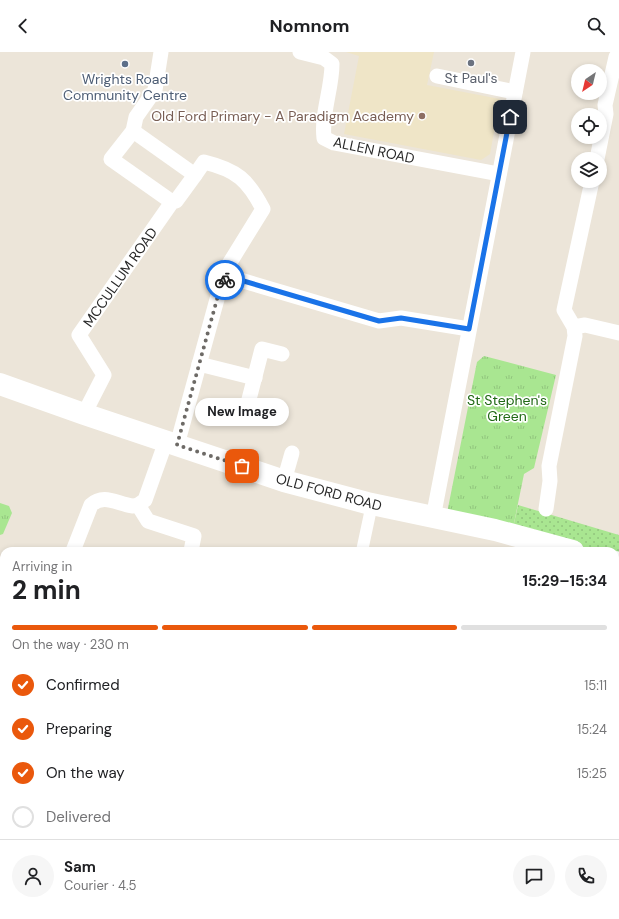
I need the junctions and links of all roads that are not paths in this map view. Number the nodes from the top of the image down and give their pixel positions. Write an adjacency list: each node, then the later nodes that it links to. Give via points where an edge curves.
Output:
1 (161, 52): 7 (street, via 155,90 136,117)
2 (300, 52): 9 (street, ALLEN ROAD, via 324,58 332,64 322,128 324,138 334,143)
3 (523, 52): 6 (street)
4 (616, 57): 8 (street, via 605,105 606,114)
5 (437, 76): 6 (street)
6 (515, 92): 9 (street)
7 (133, 131): 10 (street); 12 (street, via 111,160)
8 (598, 152)
9 (499, 174): 15 (street)
10 (195, 175): 12 (street, MCCULLUM ROAD, via 176,201); 13 (street, MCCULLUM ROAD, via 204,162 225,167 243,179 263,209 229,264)
11 (590, 188): 14 (street, via 564,310)
12 (172, 202): 22 (street, MCCULLUM ROAD, via 79,335 104,375)
13 (230, 277): 15 (street, via 379,321 401,318); 18 (street, via 222,281)
14 (574, 327): 16 (street, via 585,325); 28 (street, via 575,336 549,466 550,481)
15 (469, 329): 29 (street)
16 (619, 333)
17 (282, 354): 19 (street, via 262,349)
18 (199, 364): 19 (street); 23 (street)
19 (255, 378): 21 (street)
20 (0, 384): 22 (main road, OLD FORD ROAD)
21 (248, 407)
22 (84, 414): 23 (main road, OLD FORD ROAD)
23 (171, 443): 25 (main road, OLD FORD ROAD); 27 (street, via 145,500)
24 (292, 453): 25 (street)
25 (284, 481): 26 (main road, OLD FORD ROAD)
26 (372, 504): 29 (main road, OLD FORD ROAD); 32 (street)
27 (138, 505): 30 (street, via 127,505 102,498 95,502 91,505); 31 (street, via 148,521 194,536)
28 (546, 509)
29 (433, 518): 33 (main road, OLD FORD ROAD, via 495,530)
30 (75, 547)
31 (192, 547)
32 (363, 547)
33 (558, 547)

